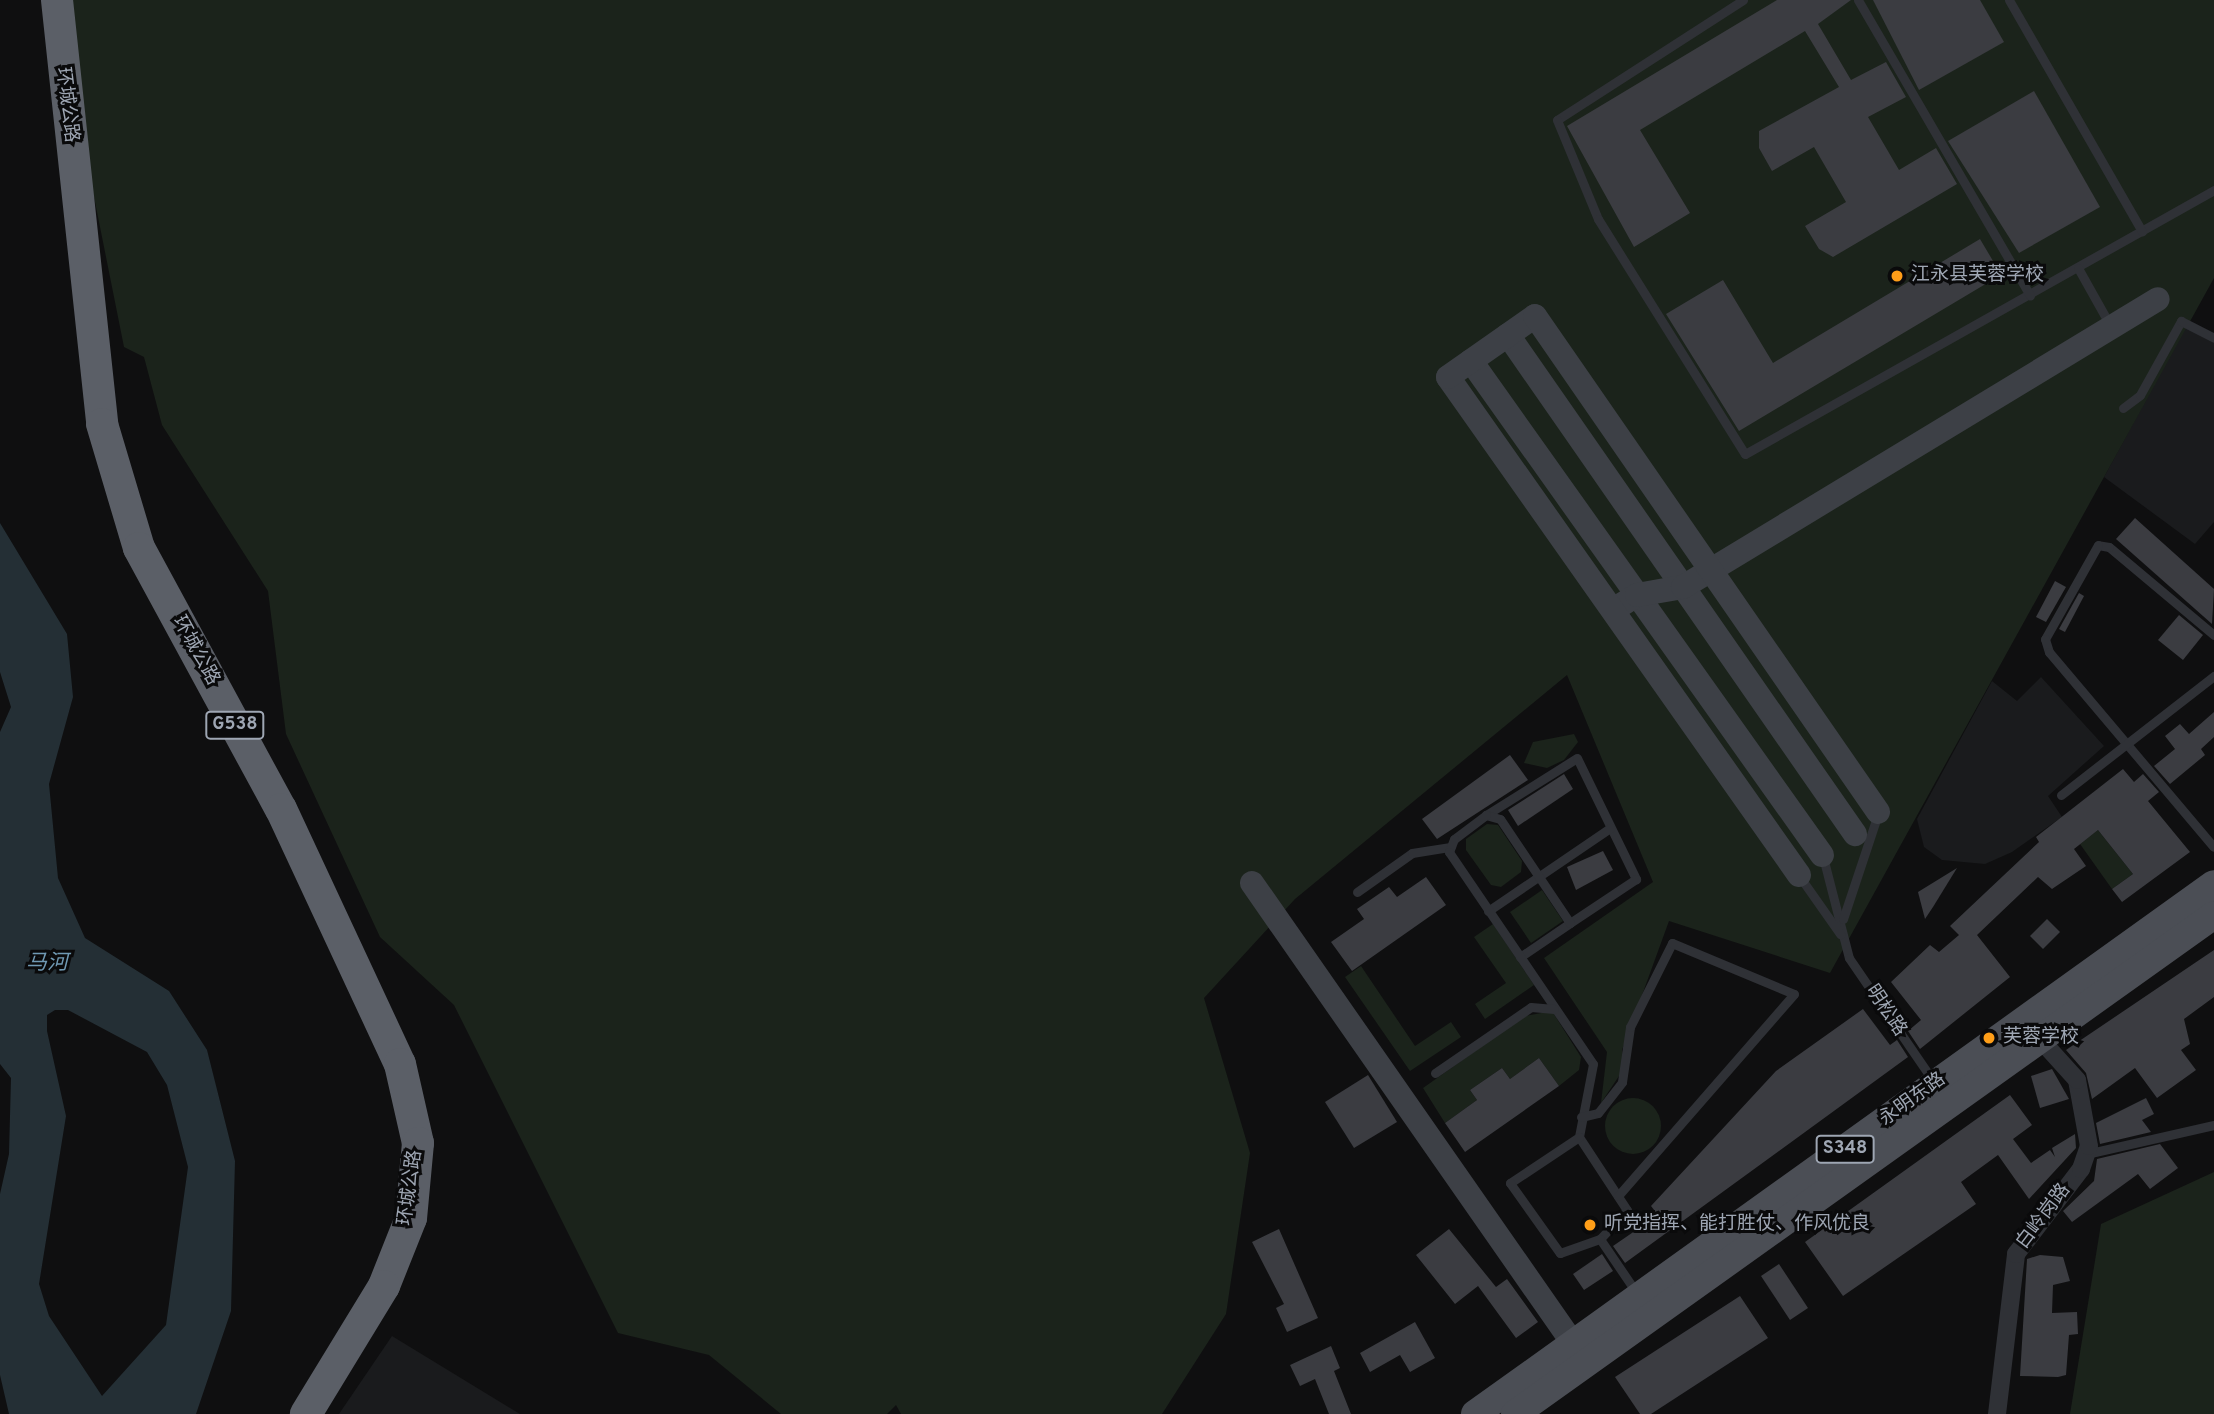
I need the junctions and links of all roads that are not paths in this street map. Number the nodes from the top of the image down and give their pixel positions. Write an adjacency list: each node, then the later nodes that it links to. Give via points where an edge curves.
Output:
1 (57, 0): 58 (highway, 环城公路 / G538, via 102,424 139,548 281,809 400,1064 418,1143 411,1218 384,1286)
2 (1743, 0): 8 (lane, via 1557,120 1598,219 1745,454)
3 (1858, 0): 8 (lane)
4 (2009, 0): 6 (lane)
5 (2214, 190): 6 (lane)
6 (2142, 231): 7 (lane)
7 (2078, 268): 8 (lane); 10 (lane)
8 (2030, 296)
9 (2158, 299): 10 (main road)
10 (2111, 327): 18 (main road)
11 (1508, 335): 13 (main road); 14 (main road, via 1535,316); 17 (main road)
12 (2214, 338): 15 (lane, via 2181,321 2140,395)
13 (1478, 370): 16 (main road); 16 (main road, via 1448,377); 20 (main road)
14 (1579, 380): 17 (main road); 18 (main road)
15 (2123, 408)
16 (1514, 470): 21 (main road)
17 (1614, 488): 19 (main road)
18 (1710, 570): 19 (main road); 25 (main road)
19 (1683, 587): 20 (main road); 26 (main road)
20 (1637, 595): 21 (main road); 34 (main road)
21 (1613, 610): 36 (main road)
22 (2214, 635): 24 (lane, via 2109,547 2091,552 2045,639 2049,652)
23 (2214, 676): 24 (lane)
24 (2126, 743): 27 (lane); 33 (lane)
25 (1833, 748): 26 (main road); 28 (main road)
26 (1819, 782): 31 (main road)
27 (2061, 795)
28 (1878, 812): 35 (lane)
29 (1486, 815): 30 (lane, via 1571,757); 32 (lane); 37 (lane, via 1500,819)
30 (1610, 828): 37 (lane); 43 (lane, via 1636,879)
31 (1856, 834): 35 (lane)
32 (1451, 847): 40 (lane, via 1412,853); 41 (lane)
33 (2214, 847)
34 (1822, 855): 44 (lane, 明松路)
35 (1858, 866): 44 (lane)
36 (1799, 875): 44 (lane, 明松路)
37 (1539, 877): 41 (lane); 43 (lane)
38 (1252, 883): 57 (main road)
39 (2214, 884): 49 (main road, 永明东路 / S348)
40 (1357, 892)
41 (1488, 911): 45 (lane)
42 (2214, 915): 47 (main road, 永明东路 / S348)
43 (1570, 923): 45 (lane)
44 (1841, 932): 49 (lane, 明松路, via 1849,958)
45 (1520, 957): 46 (lane)
46 (1555, 1010): 48 (lane, via 1531,1007); 50 (lane, via 1593,1064)
47 (2040, 1039): 53 (street, via 2077,1080 2086,1109); 57 (main road, 永明东路 / S348)
48 (1435, 1073)
49 (1936, 1084): 56 (main road, 永明东路 / S348)
50 (1581, 1117): 52 (lane); 54 (lane, via 1598,1113 1622,1082 1630,1027 1672,943 1794,993)
51 (2214, 1125): 53 (lane)
52 (1579, 1137): 54 (lane); 55 (lane, via 1510,1183 1560,1254)
53 (2086, 1154): 61 (street, 白岭岗路, via 2016,1254)
54 (1618, 1196): 55 (lane, via 1627,1210)
55 (1600, 1239): 56 (lane)
56 (1639, 1297): 57 (main road, 永明东路 / S348)
57 (1580, 1353): 59 (main road, 永明东路 / S348); 60 (main road, 永明东路 / S348)
58 (306, 1414)
59 (1475, 1414)
60 (1515, 1414)
61 (1997, 1414)

